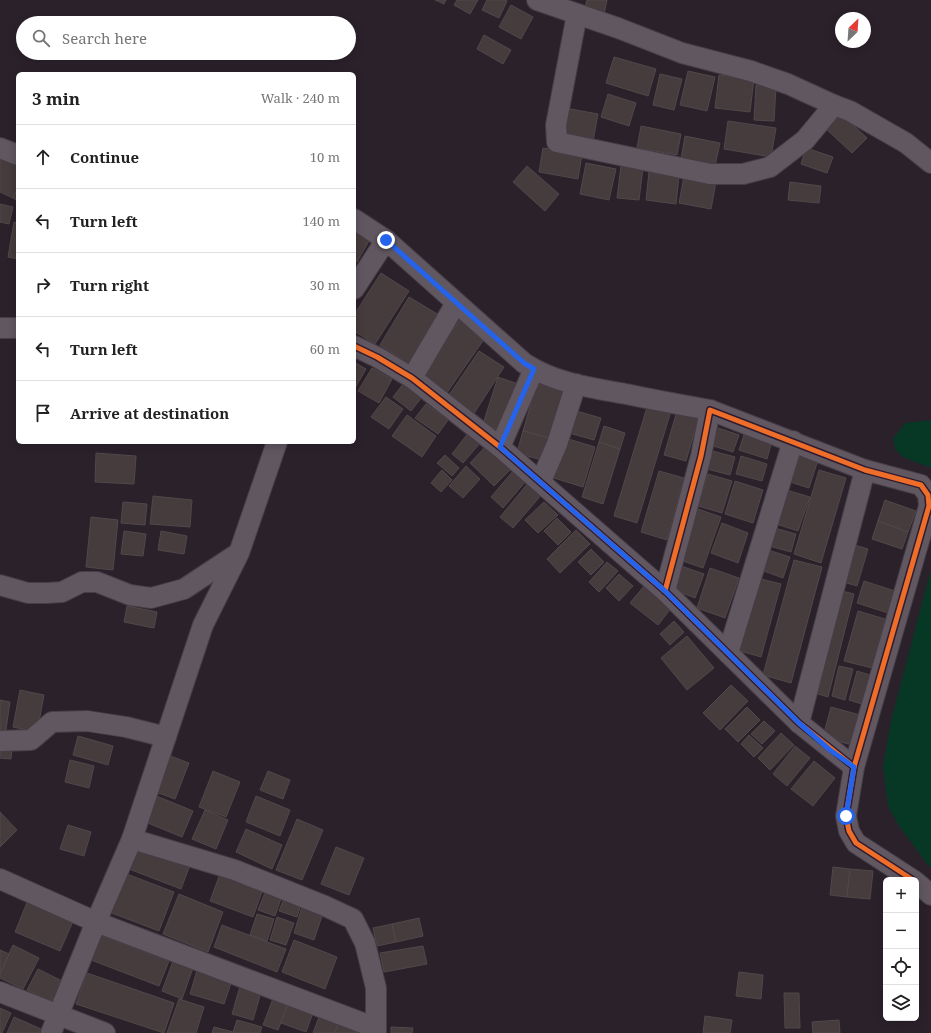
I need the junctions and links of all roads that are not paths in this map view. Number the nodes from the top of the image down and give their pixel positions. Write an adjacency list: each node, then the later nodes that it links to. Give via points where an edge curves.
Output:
1 (537, 0): 2 (street)
2 (577, 14): 3 (street, via 682,53 752,71); 3 (street, via 556,125 557,142 710,174 743,174 770,167 805,140)
3 (834, 105): 6 (street, via 906,142)
4 (0, 148): 5 (street)
5 (16, 154)
6 (931, 163)
7 (356, 220): 8 (street)
8 (386, 240): 9 (street); 10 (street)
9 (356, 286)
10 (456, 303): 14 (street); 15 (street)
11 (0, 328): 12 (street)
12 (16, 328)
13 (356, 347): 15 (street)
14 (534, 369): 16 (street, via 547,376); 20 (street)
15 (412, 378): 20 (street)
16 (576, 384): 17 (street); 22 (street, via 557,444)
17 (710, 410): 18 (street); 25 (street, via 701,456)
18 (793, 441): 21 (street); 26 (street)
19 (276, 444): 23 (street)
20 (500, 447): 22 (street)
21 (865, 470): 27 (street); 30 (street, via 921,485 928,494 929,506)
22 (541, 481): 25 (street)
23 (239, 553): 24 (street, via 184,589 151,598 130,595 97,582 82,582 62,592 47,593 28,593); 28 (street, via 203,625)
24 (0, 585)
25 (665, 591): 26 (street)
26 (728, 653): 27 (street)
27 (799, 723): 30 (street)
28 (166, 737): 29 (street, via 126,726 87,721 52,722 31,740); 31 (street)
29 (0, 741)
30 (854, 767): 32 (street, via 846,816 849,831 856,843)
31 (132, 839): 36 (street); 39 (street, via 234,870 353,919 365,943 376,988)
32 (908, 877)
33 (0, 879): 36 (street)
34 (919, 885): 35 (street)
35 (931, 895)
36 (96, 922): 38 (street); 39 (street)
37 (0, 992): 38 (street)
38 (54, 1024): 40 (street)
39 (376, 1031)
40 (105, 1033)

